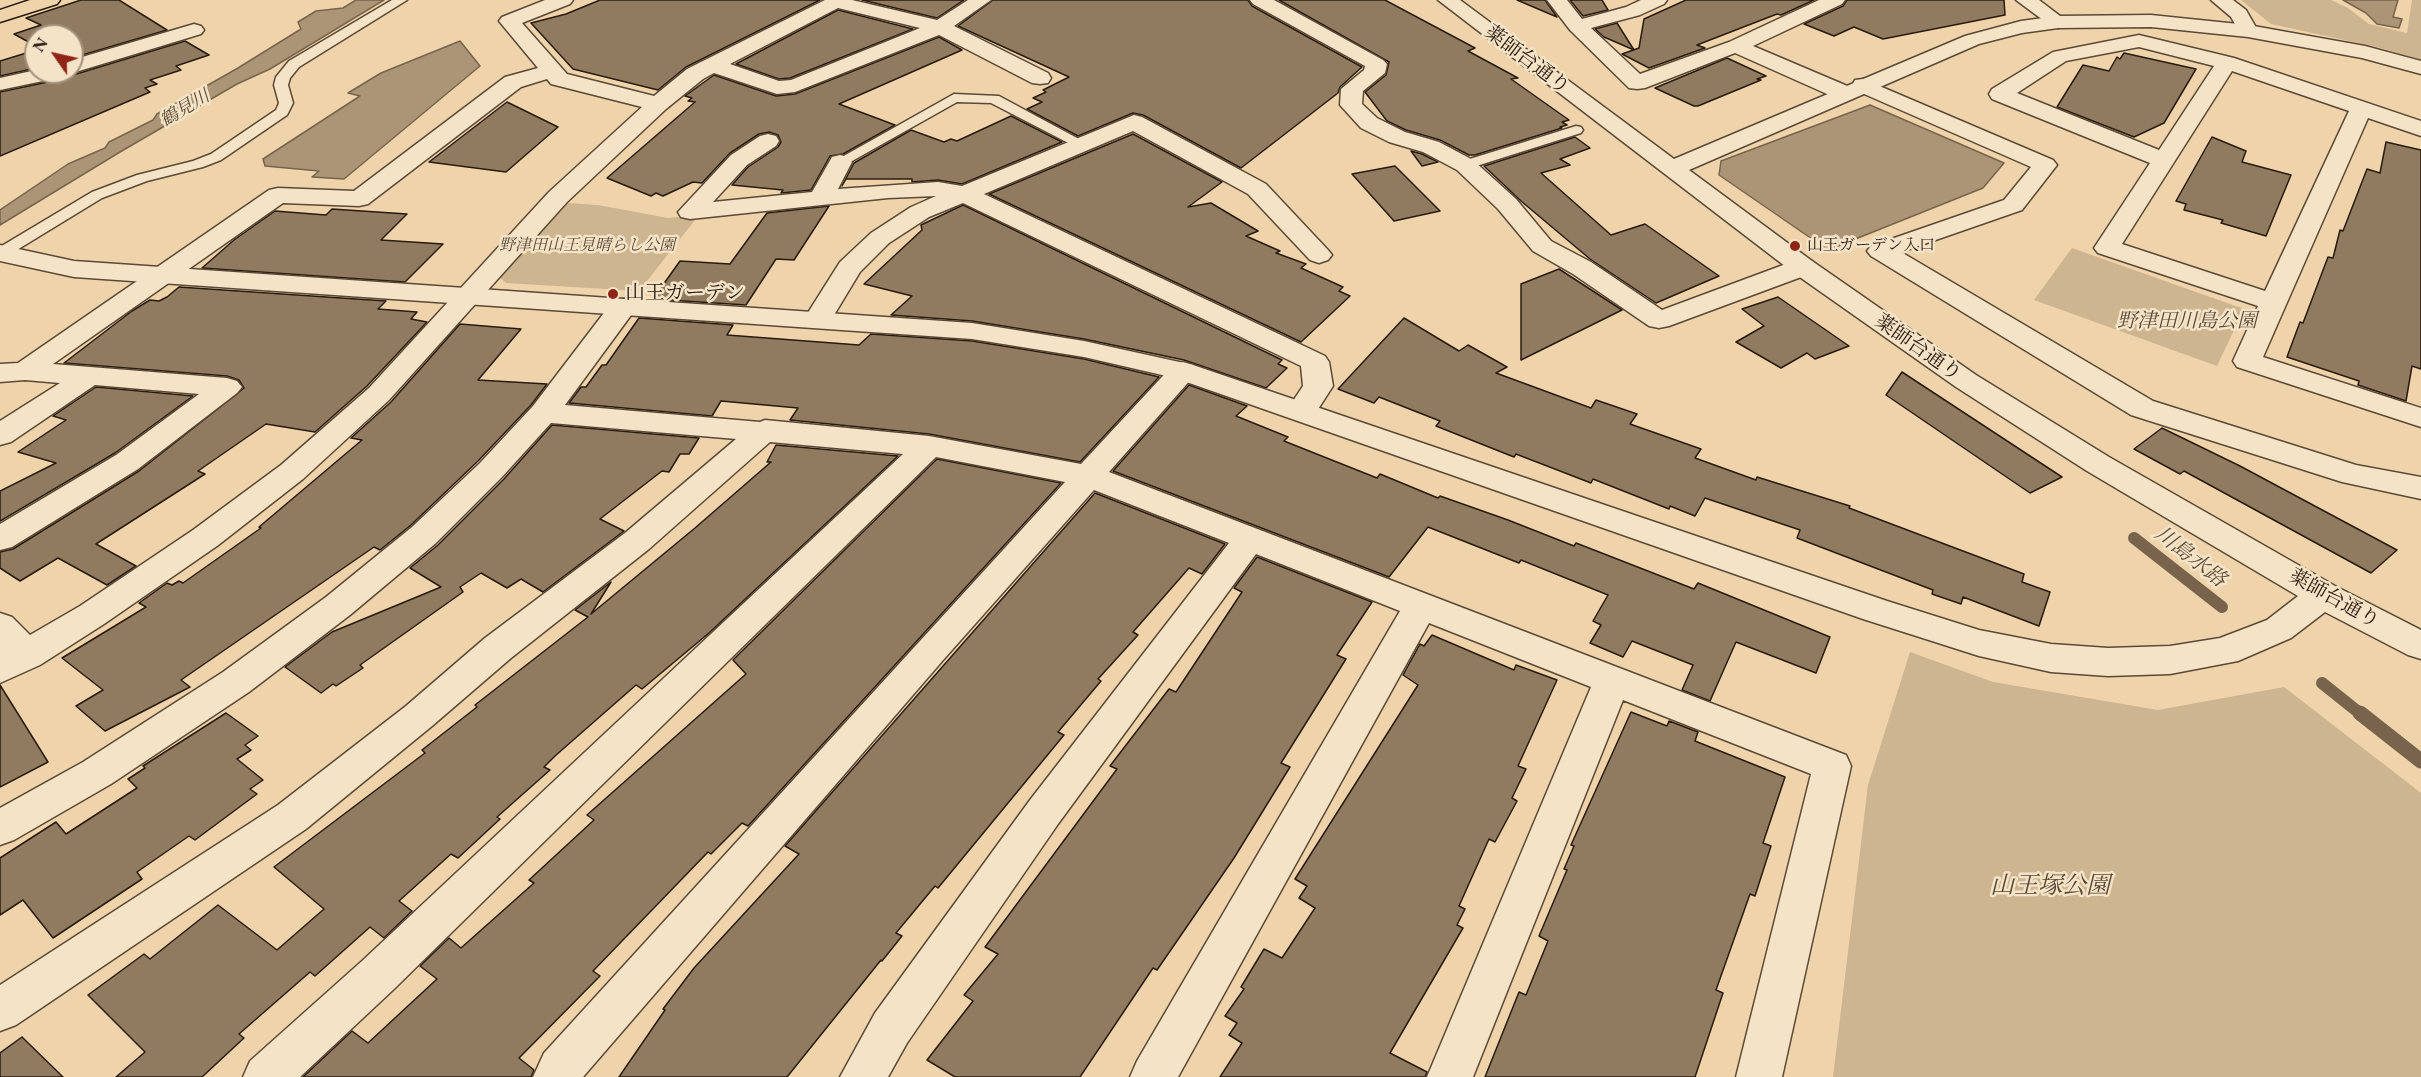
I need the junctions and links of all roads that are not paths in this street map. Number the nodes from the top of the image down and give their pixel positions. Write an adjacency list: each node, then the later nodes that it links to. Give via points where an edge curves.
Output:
1 (50, 0): 12 (main road)
2 (401, 0): 42 (lane, via 286,71 282,85 286,103 282,112 216,157 97,195)
3 (563, 0): 24 (street, via 509,21)
4 (981, 0): 15 (street)
5 (1260, 0): 38 (street, via 1376,64 1374,73 1352,89 1351,105 1369,123)
6 (1448, 0): 39 (street, 薬師台通り)
7 (1557, 0): 14 (street)
8 (1657, 0): 14 (street, via 1633,11)
9 (1835, 0): 18 (street)
10 (2026, 0): 13 (street)
11 (2221, 0): 17 (street, via 2239,14)
12 (0, 16)
13 (2058, 22): 17 (street, via 2151,21); 29 (street, via 1992,34)
14 (1577, 26): 18 (street, via 1637,83)
15 (940, 27): 22 (street, via 795,86 777,88); 22 (street, via 836,2); 26 (street)
16 (194, 30): 19 (street)
17 (2248, 31): 23 (street, via 2365,52)
18 (1736, 46): 29 (street)
19 (110, 55): 20 (street); 25 (street)
20 (84, 63)
21 (2227, 63): 31 (street); 36 (street); 36 (street, via 2139,41 2060,56 2000,94)
22 (712, 65): 30 (street)
23 (2421, 68)
24 (550, 71): 30 (street, via 559,79); 45 (street, via 513,82 359,199 278,195)
25 (131, 72)
26 (1040, 78)
27 (24, 79): 28 (street)
28 (0, 84)
29 (1854, 89): 39 (street); 60 (street, via 2045,165 2013,205 1880,252 2142,408 2353,475)
30 (658, 104): 46 (street, via 558,197)
31 (2361, 108): 32 (street); 47 (street)
32 (2421, 129)
33 (1576, 130): 38 (lane)
34 (768, 141): 41 (street, via 739,160 690,212)
35 (1083, 145): 37 (lane, via 994,99 954,99); 40 (street); 43 (street, via 1134,122 1257,189)
36 (2164, 160): 47 (street, via 2107,248)
37 (840, 162): 41 (street)
38 (1465, 165): 44 (street, via 1507,204 1542,246 1659,320)
39 (1671, 168): 44 (street, 薬師台通り)
40 (963, 193): 41 (street, via 938,189); 49 (street, via 921,212 880,238 849,268); 53 (street, via 1315,362 1318,386)
41 (821, 198)
42 (0, 253): 45 (street, via 74,269)
43 (1319, 255)
44 (1803, 267): 63 (street, 薬師台通り, via 1966,381 2098,464)
45 (161, 275): 46 (street); 51 (street)
46 (466, 296): 48 (street); 67 (street, via 379,394 292,472 205,538 92,615)
47 (2275, 303): 55 (street, via 2247,361)
48 (623, 307): 49 (street); 54 (street)
49 (818, 319): 50 (street, via 972,331 1084,349)
50 (1183, 371): 53 (street); 59 (street)
51 (12, 372): 52 (street)
52 (90, 376): 57 (street); 61 (street, via 227,387 127,462)
53 (1302, 410): 63 (street, via 1875,610 1979,643 2051,658 2108,662 2170,660 2225,651 2279,629)
54 (544, 413): 56 (street); 69 (street, via 424,535 338,606 236,682 117,760)
55 (2421, 418)
56 (765, 430): 58 (street); 70 (street, via 637,541 498,648 292,818)
57 (0, 435)
58 (929, 446): 59 (street); 71 (street, via 378,975)
59 (1089, 476): 62 (street); 72 (street, via 923,658)
60 (2421, 488)
61 (0, 538)
62 (1250, 539): 64 (street); 73 (street, via 1044,812 891,1028)
63 (2323, 595): 66 (street, 薬師台通り)
64 (1421, 606): 68 (street); 74 (street)
65 (0, 626): 67 (street)
66 (2421, 646)
67 (14, 662)
68 (1612, 680): 75 (street); 76 (street, via 1832,766)
69 (0, 828)
70 (0, 1010)
71 (266, 1077)
72 (556, 1077)
73 (863, 1077)
74 (1154, 1077)
75 (1450, 1077)
76 (1759, 1077)

